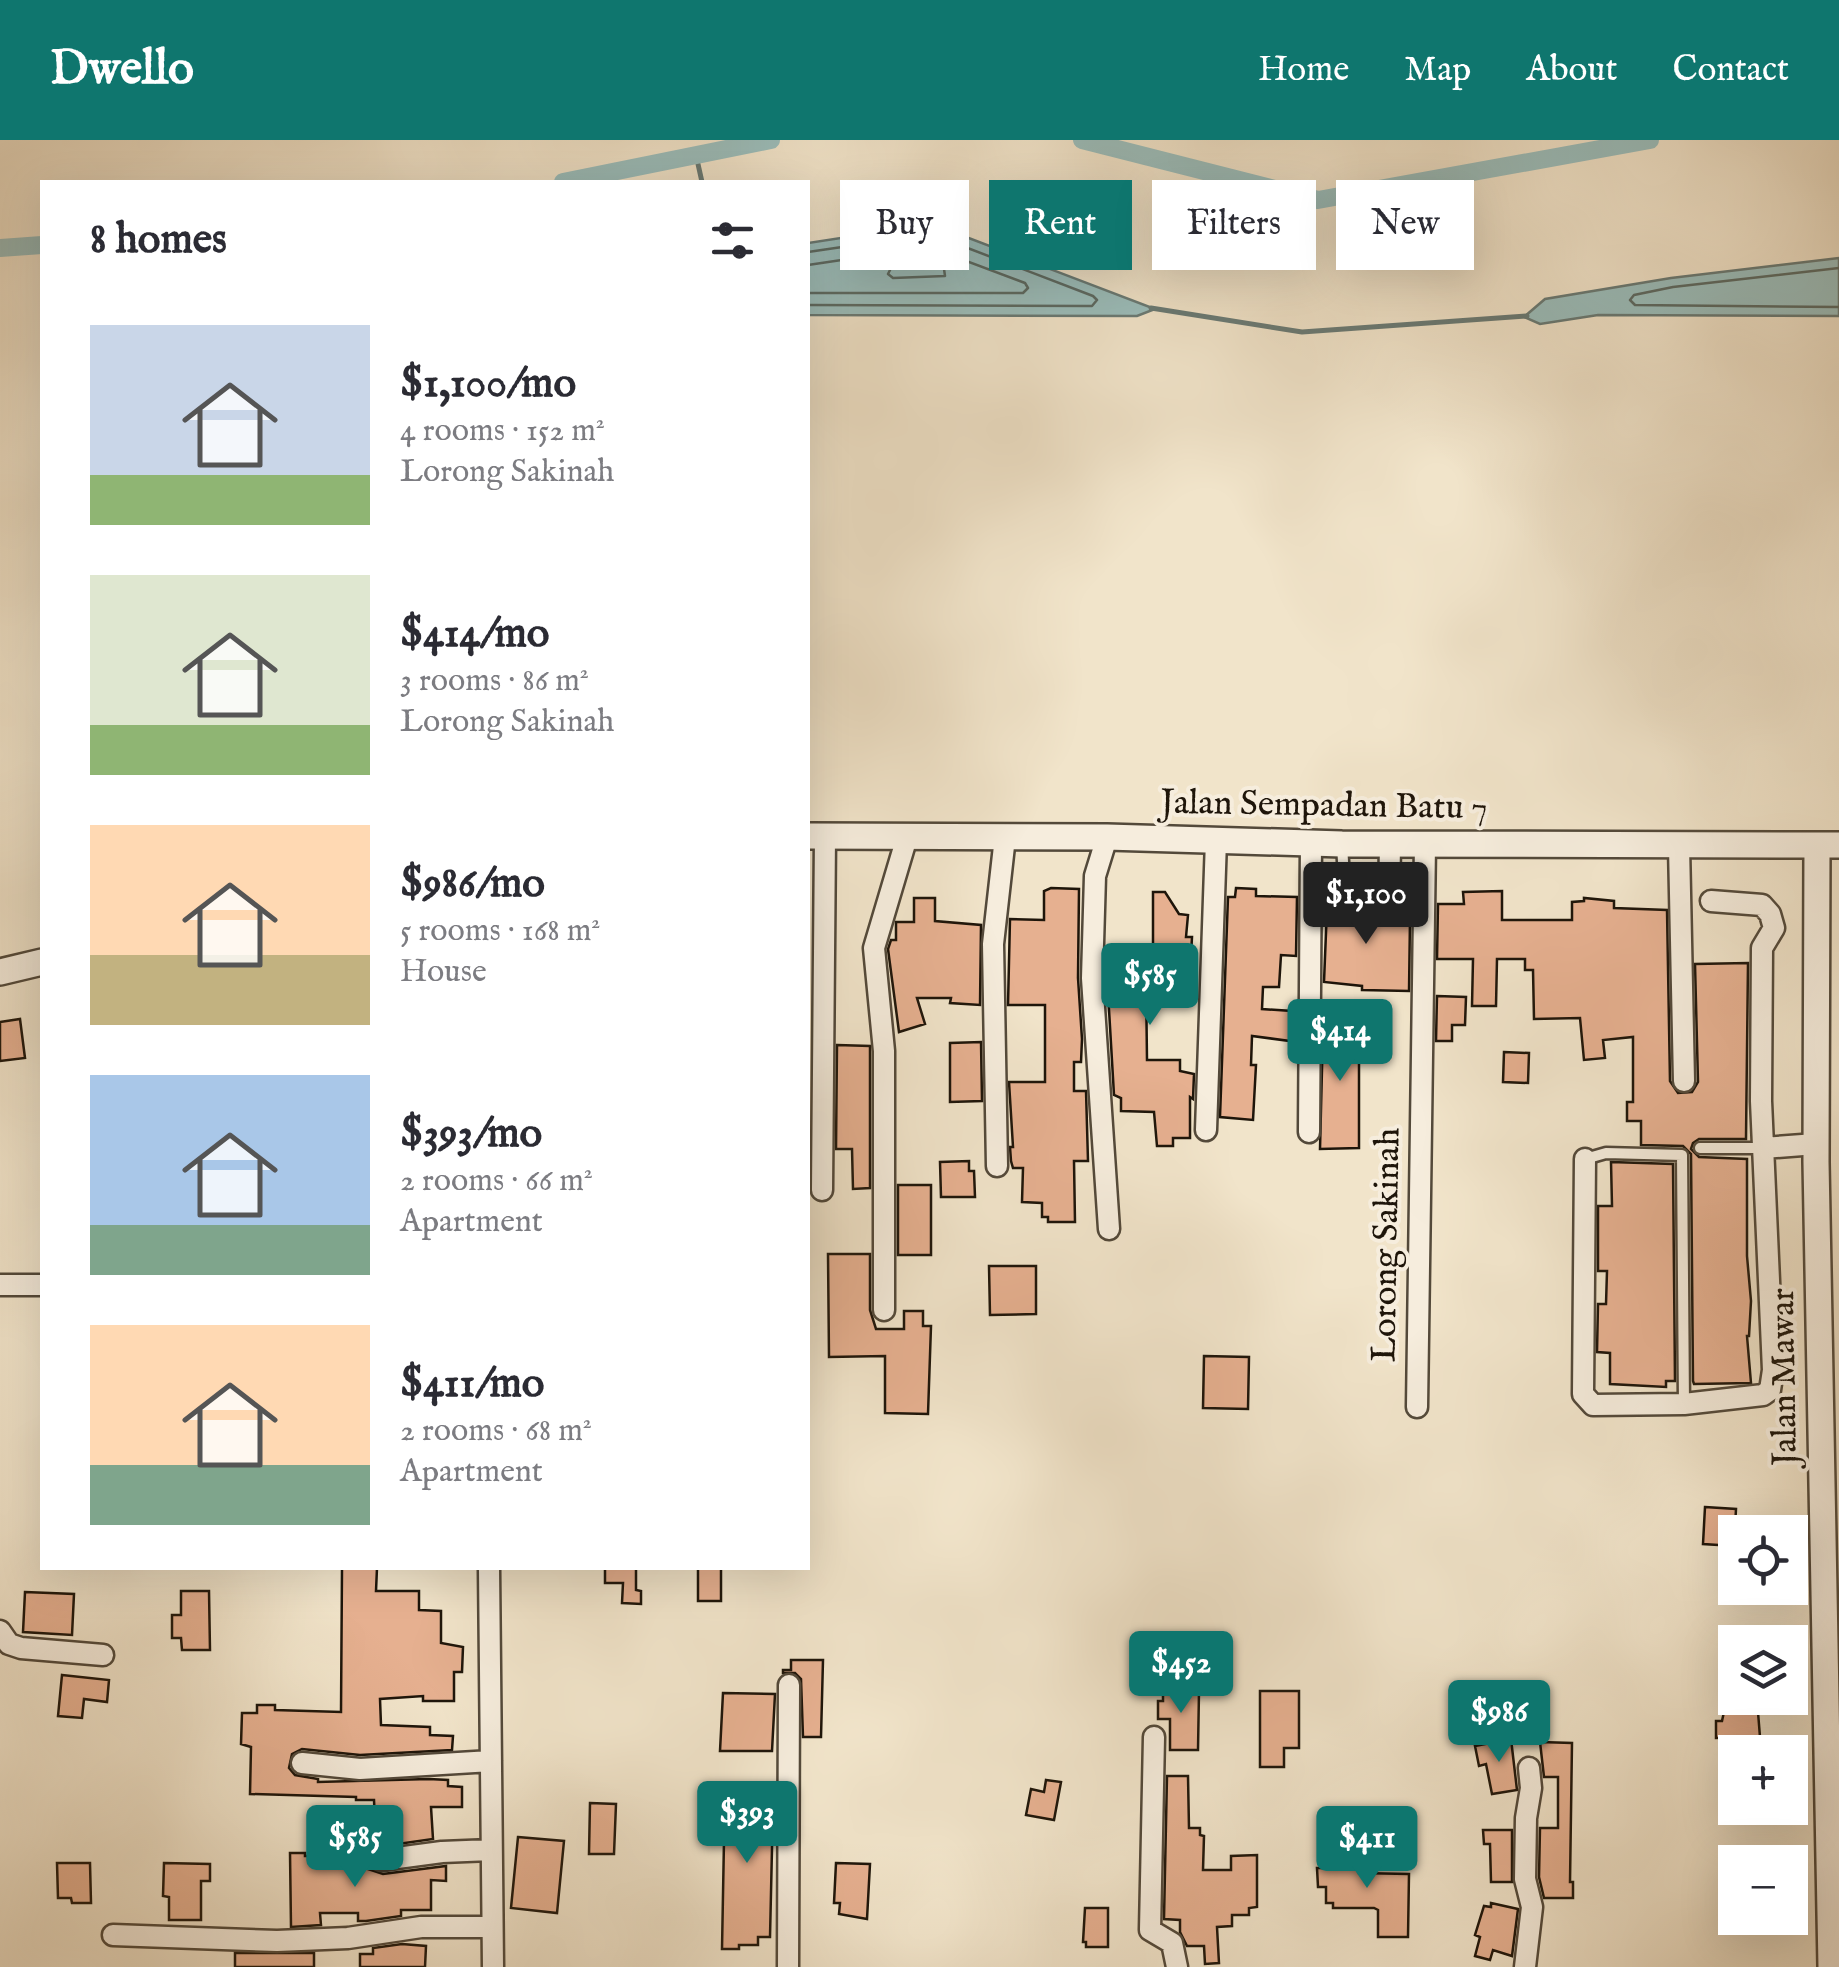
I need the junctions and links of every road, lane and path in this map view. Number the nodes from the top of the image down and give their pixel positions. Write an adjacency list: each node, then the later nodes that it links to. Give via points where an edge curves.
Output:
1 (816, 836): 4 (street, Jalan Sempadan Batu 7); 25 (street)
2 (1005, 837): 3 (street, Jalan Sempadan Batu 7); 4 (street, Jalan Sempadan Batu 7); 24 (street, via 993,944)
3 (1107, 837): 5 (street, Jalan Sempadan Batu 7); 26 (street, via 1095,876 1092,978)
4 (907, 838): 29 (street, via 874,948 884,1051)
5 (1216, 840): 6 (street, Jalan Sempadan Batu 7); 18 (street)
6 (1312, 843): 7 (street, Jalan Sempadan Batu 7); 19 (street)
7 (1342, 844): 8 (street, Jalan Sempadan Batu 7); 12 (lane)
8 (1390, 844): 9 (street, Jalan Sempadan Batu 7); 14 (street, via 1389,905)
9 (1425, 844): 11 (street, Jalan Sempadan Batu 7); 14 (street, Lorong Sakinah)
10 (1828, 845): 11 (street, Jalan Sempadan Batu 7); 20 (street, Jalan Mawar)
11 (1679, 846): 17 (street)
12 (1344, 878)
13 (1711, 901): 22 (street, via 1762,905 1774,928 1762,948)
14 (1424, 905): 31 (street, Lorong Sakinah)
15 (40, 962): 16 (street)
16 (0, 972)
17 (1684, 1081)
18 (1206, 1130)
19 (1309, 1132)
20 (1816, 1144): 22 (street); 36 (street, Jalan Mawar)
21 (1700, 1148): 22 (lane)
22 (1763, 1148): 30 (street, via 1770,1390)
23 (1584, 1159): 30 (street, via 1582,1394 1592,1405); 30 (lane, via 1606,1153 1682,1155)
24 (997, 1166)
25 (822, 1190)
26 (1109, 1229)
27 (0, 1285): 28 (street)
28 (40, 1285)
29 (884, 1310)
30 (1684, 1404)
31 (1417, 1407)
32 (489, 1570): 38 (street)
33 (0, 1631): 34 (street, via 21,1648)
34 (103, 1655)
35 (790, 1685): 46 (street)
36 (1833, 1725): 49 (street, Jalan Mawar)
37 (1154, 1737): 47 (street, via 1150,1930 1172,1943)
38 (491, 1761): 39 (street, via 360,1769); 42 (street)
39 (302, 1764)
40 (1529, 1768): 48 (street, via 1525,1879 1532,1907)
41 (348, 1848): 42 (street, via 382,1860)
42 (491, 1850): 43 (street)
43 (490, 1927): 44 (street, via 276,1941); 45 (street)
44 (113, 1935)
45 (493, 1967)
46 (788, 1967)
47 (1177, 1967)
48 (1525, 1967)
49 (1831, 1967)

